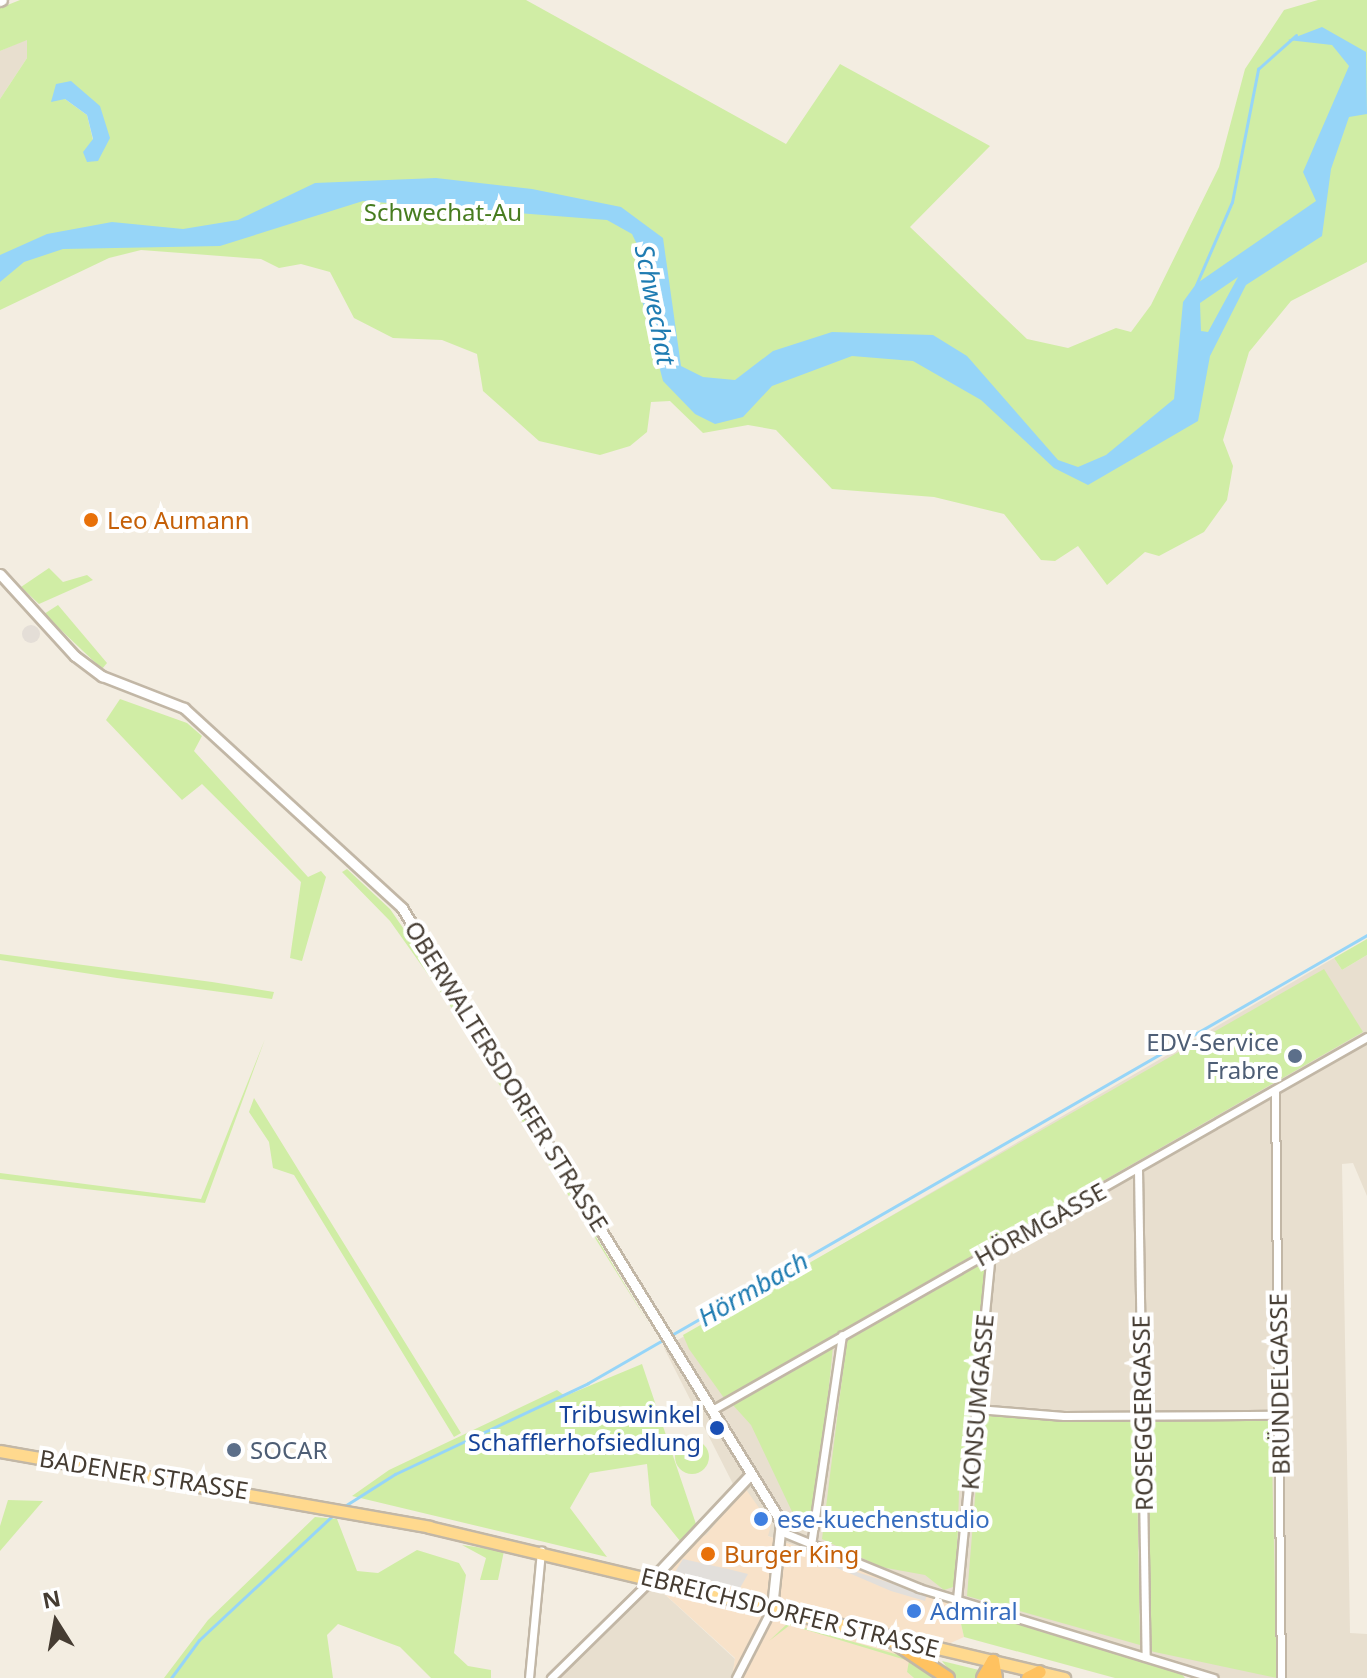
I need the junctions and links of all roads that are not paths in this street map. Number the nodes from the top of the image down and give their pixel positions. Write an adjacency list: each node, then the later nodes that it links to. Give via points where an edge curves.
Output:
1 (0, 574): 8 (street, OBERWALTERSDORFER STRASSE, via 75,656 102,676 184,708 402,908)
2 (1367, 1037): 3 (street, HÖRMGASSE)
3 (1275, 1090): 4 (street, HÖRMGASSE); 9 (street, BRÜNDELGASSE)
4 (1138, 1169): 5 (street, HÖRMGASSE); 10 (street, ROSEGGERGASSE)
5 (991, 1252): 6 (street, HÖRMGASSE); 7 (street, KONSUMGASSE)
6 (842, 1335): 8 (street, HÖRMGASSE); 15 (street)
7 (977, 1409): 10 (street); 18 (street, KONSUMGASSE)
8 (712, 1410): 12 (street, OBERWALTERSDORFER STRASSE)
9 (1279, 1415): 10 (street); 32 (street, BRÜNDELGASSE)
10 (1143, 1417): 21 (street, ROSEGGERGASSE)
11 (0, 1451): 13 (main road, BADENER STRASSE)
12 (751, 1474): 14 (street, OBERWALTERSDORFER STRASSE); 17 (street)
13 (429, 1527): 16 (main road, EBREICHSDORFER STRASSE)
14 (785, 1533): 15 (street); 19 (street)
15 (811, 1545): 18 (street)
16 (541, 1551): 17 (main road, EBREICHSDORFER STRASSE); 24 (street)
17 (653, 1578): 19 (main road, EBREICHSDORFER STRASSE); 25 (street)
18 (957, 1599): 21 (street)
19 (772, 1608): 20 (main road, EBREICHSDORFER STRASSE); 26 (street)
20 (888, 1638): 22 (main road, EBREICHSDORFER STRASSE); 27 (highway)
21 (1146, 1657): 31 (street)
22 (993, 1661): 23 (main road, EBREICHSDORFER STRASSE); 28 (highway); 29 (highway)
23 (1034, 1675): 30 (main road, EBREICHSDORFER STRASSE)
24 (529, 1678)
25 (551, 1678)
26 (736, 1678)
27 (948, 1678)
28 (983, 1678)
29 (996, 1678)
30 (1064, 1678)
31 (1214, 1678)
32 (1281, 1678)

